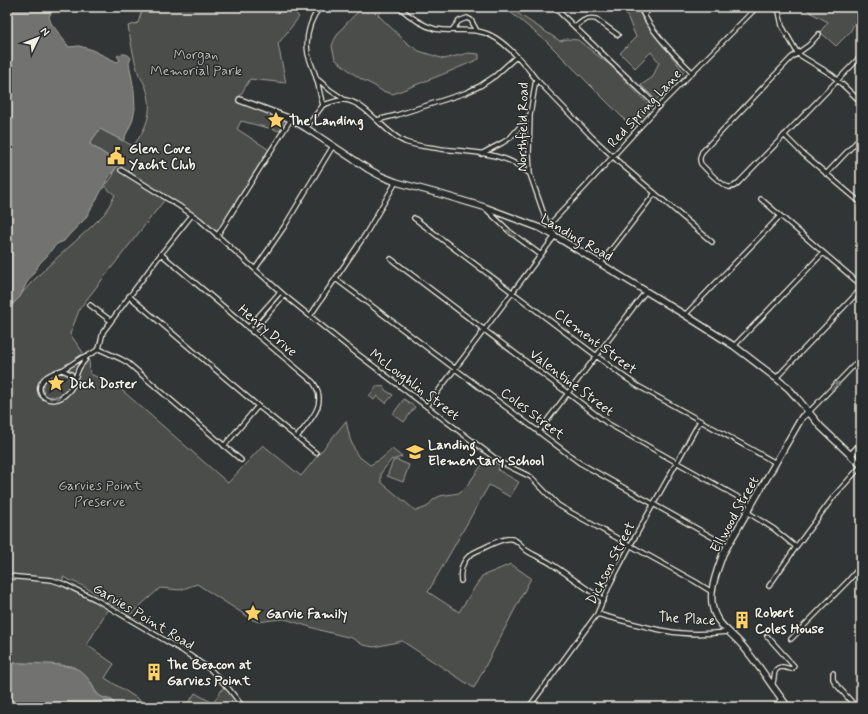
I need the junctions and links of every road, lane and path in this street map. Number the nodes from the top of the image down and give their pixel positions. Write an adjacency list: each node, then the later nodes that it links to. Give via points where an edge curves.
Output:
1 (320, 7): 18 (street, via 310,24 307,47)
2 (399, 7): 10 (street, Northfield Road, via 424,25)
3 (554, 7): 9 (street)
4 (640, 7): 8 (street)
5 (651, 7): 8 (street)
6 (756, 7): 17 (street, Red Spring Lane)
7 (778, 7): 14 (street, via 782,26)
8 (644, 15): 17 (street, via 668,48)
9 (575, 27): 13 (street, via 592,18); 25 (street)
10 (452, 30): 11 (street, Northfield Road); 11 (street, via 459,21 467,18)
11 (477, 31): 15 (street, Northfield Road, via 499,40)
12 (819, 34): 14 (street)
13 (618, 35)
14 (798, 54): 20 (street); 30 (street, via 791,58 706,147 700,156 701,164 723,185 732,187)
15 (516, 56): 19 (street, Northfield Road); 28 (street, via 495,76 465,93)
16 (861, 56): 20 (street)
17 (692, 72): 25 (street, Red Spring Lane)
18 (316, 78): 22 (street); 24 (street)
19 (536, 79): 26 (street, Northfield Road); 34 (street)
20 (837, 80): 23 (street); 30 (street)
21 (240, 100): 27 (street, Landing Road)
22 (345, 100): 24 (street); 28 (street, via 359,105)
23 (861, 102)
24 (322, 105): 29 (street)
25 (658, 107): 34 (street, Red Spring Lane)
26 (530, 115): 33 (street, via 510,138); 36 (street, Northfield Road)
27 (291, 119): 29 (street, Landing Road); 47 (street)
28 (377, 120): 33 (street, via 394,136 407,143)
29 (306, 128): 32 (street, Landing Road)
30 (784, 136): 37 (street)
31 (861, 137): 37 (street)
32 (333, 146): 38 (street, Landing Road, via 368,169); 55 (street)
33 (481, 154): 36 (street, via 511,161)
34 (613, 157): 39 (street); 46 (street, Red Spring Lane)
35 (121, 170): 43 (street, McLoughlin Street)
36 (530, 174): 46 (street, Northfield Road)
37 (826, 174): 41 (street)
38 (396, 182): 42 (street, Landing Road); 56 (street)
39 (655, 193): 49 (street); 54 (street)
40 (761, 199): 44 (street)
41 (861, 203)
42 (484, 207): 48 (street, Landing Road); 52 (street, one-way to 42, via 510,232)
43 (192, 215): 47 (street, McLoughlin Street); 51 (street)
44 (780, 216): 50 (street); 65 (street)
45 (414, 218): 61 (street, Clement Street)
46 (548, 226): 48 (street, Northfield Road)
47 (217, 236): 55 (street, McLoughlin Street)
48 (555, 236): 52 (street); 54 (street, Landing Road)
49 (712, 242)
50 (823, 253): 57 (street); 71 (street)
51 (161, 254): 63 (street); 68 (street, Henry Drive)
52 (541, 254): 61 (street)
53 (391, 259): 69 (street, Valentine Street)
54 (600, 264): 59 (street, Landing Road)
55 (255, 269): 60 (street, McLoughlin Street)
56 (336, 279): 66 (street); 76 (street, Coles Street)
57 (861, 285)
58 (861, 289): 78 (street)
59 (646, 291): 65 (street, Landing Road); 73 (street)
60 (280, 292): 62 (street, McLoughlin Street); 68 (street)
61 (513, 292): 69 (street); 73 (street, Clement Street)
62 (284, 295): 66 (street, McLoughlin Street); 70 (street)
63 (129, 296): 67 (street); 81 (street)
64 (90, 305): 67 (street)
65 (685, 315): 71 (street, Landing Road)
66 (310, 316): 82 (street, McLoughlin Street)
67 (111, 320): 72 (street, via 103,332)
68 (248, 328): 70 (street, Henry Drive)
69 (484, 330): 76 (street); 80 (street, Valentine Street)
70 (252, 332): 86 (street, Henry Drive, via 316,387 319,395 317,410)
71 (734, 346): 78 (street, Landing Road)
72 (99, 349): 74 (street); 88 (street, via 128,363)
73 (596, 356): 80 (street); 84 (street, Clement Street, via 638,386)
74 (86, 357): 77 (street); 79 (street)
75 (861, 358): 83 (street, one-way to 75)
76 (455, 368): 82 (street); 85 (street, Coles Street)
77 (62, 370): 79 (street, via 72,374); 79 (street, one-way to 79, via 44,379 40,388 44,397 53,400 60,398 71,389)
78 (776, 378): 83 (street, Landing Road)
79 (74, 381)
80 (568, 393): 85 (street); 92 (street, Valentine Street, via 607,423)
81 (258, 406): 86 (street); 88 (street)
82 (427, 406): 98 (street, McLoughlin Street, via 500,462 531,477 563,508)
83 (808, 412): 90 (street, Landing Road); 93 (street, Ellwood Street, via 802,417)
84 (700, 421): 92 (street, Dickson Street); 93 (street, Clement Street)
85 (539, 431): 95 (street, Coles Street, via 586,467)
86 (297, 437): 89 (street)
87 (861, 444): 90 (street)
88 (224, 446): 91 (street)
89 (316, 453)
90 (851, 455): 94 (street, Landing Road)
91 (241, 460)
92 (677, 463): 95 (street, Dickson Street); 96 (street, Valentine Street)
93 (776, 463): 96 (street, Ellwood Street)
94 (861, 466): 100 (street, via 835,495)
95 (653, 504): 98 (street, Dickson Street); 99 (street, Coles Street)
96 (752, 505): 97 (street, Ellwood Street)
97 (747, 512): 99 (street, Ellwood Street); 100 (street)
98 (630, 546): 105 (street, McLoughlin Street); 106 (street, Dickson Street)
99 (728, 546): 105 (street, Ellwood Street, via 718,567)
100 (796, 547): 104 (street)
101 (861, 566): 110 (street)
102 (7, 576): 114 (street, Garvies Point Road, via 52,580 89,595 211,670)
103 (461, 580): 106 (street, via 463,564 472,554 511,538)
104 (769, 586)
105 (712, 592): 108 (street, Ellwood Street, via 712,609)
106 (604, 600): 107 (street, Dickson Street)
107 (597, 614): 108 (street, The Place, via 667,631); 115 (street, Dickson Street)
108 (728, 632): 112 (street, The Place, via 746,649)
109 (767, 636): 112 (street, via 794,665 792,669 783,667 775,670)
110 (791, 639)
111 (833, 673): 118 (street, via 835,683)
112 (772, 685): 113 (street, The Place)
113 (782, 699): 116 (street); 117 (street, The Place)
114 (243, 707)
115 (529, 707)
116 (776, 707)
117 (788, 707)
118 (856, 707)

